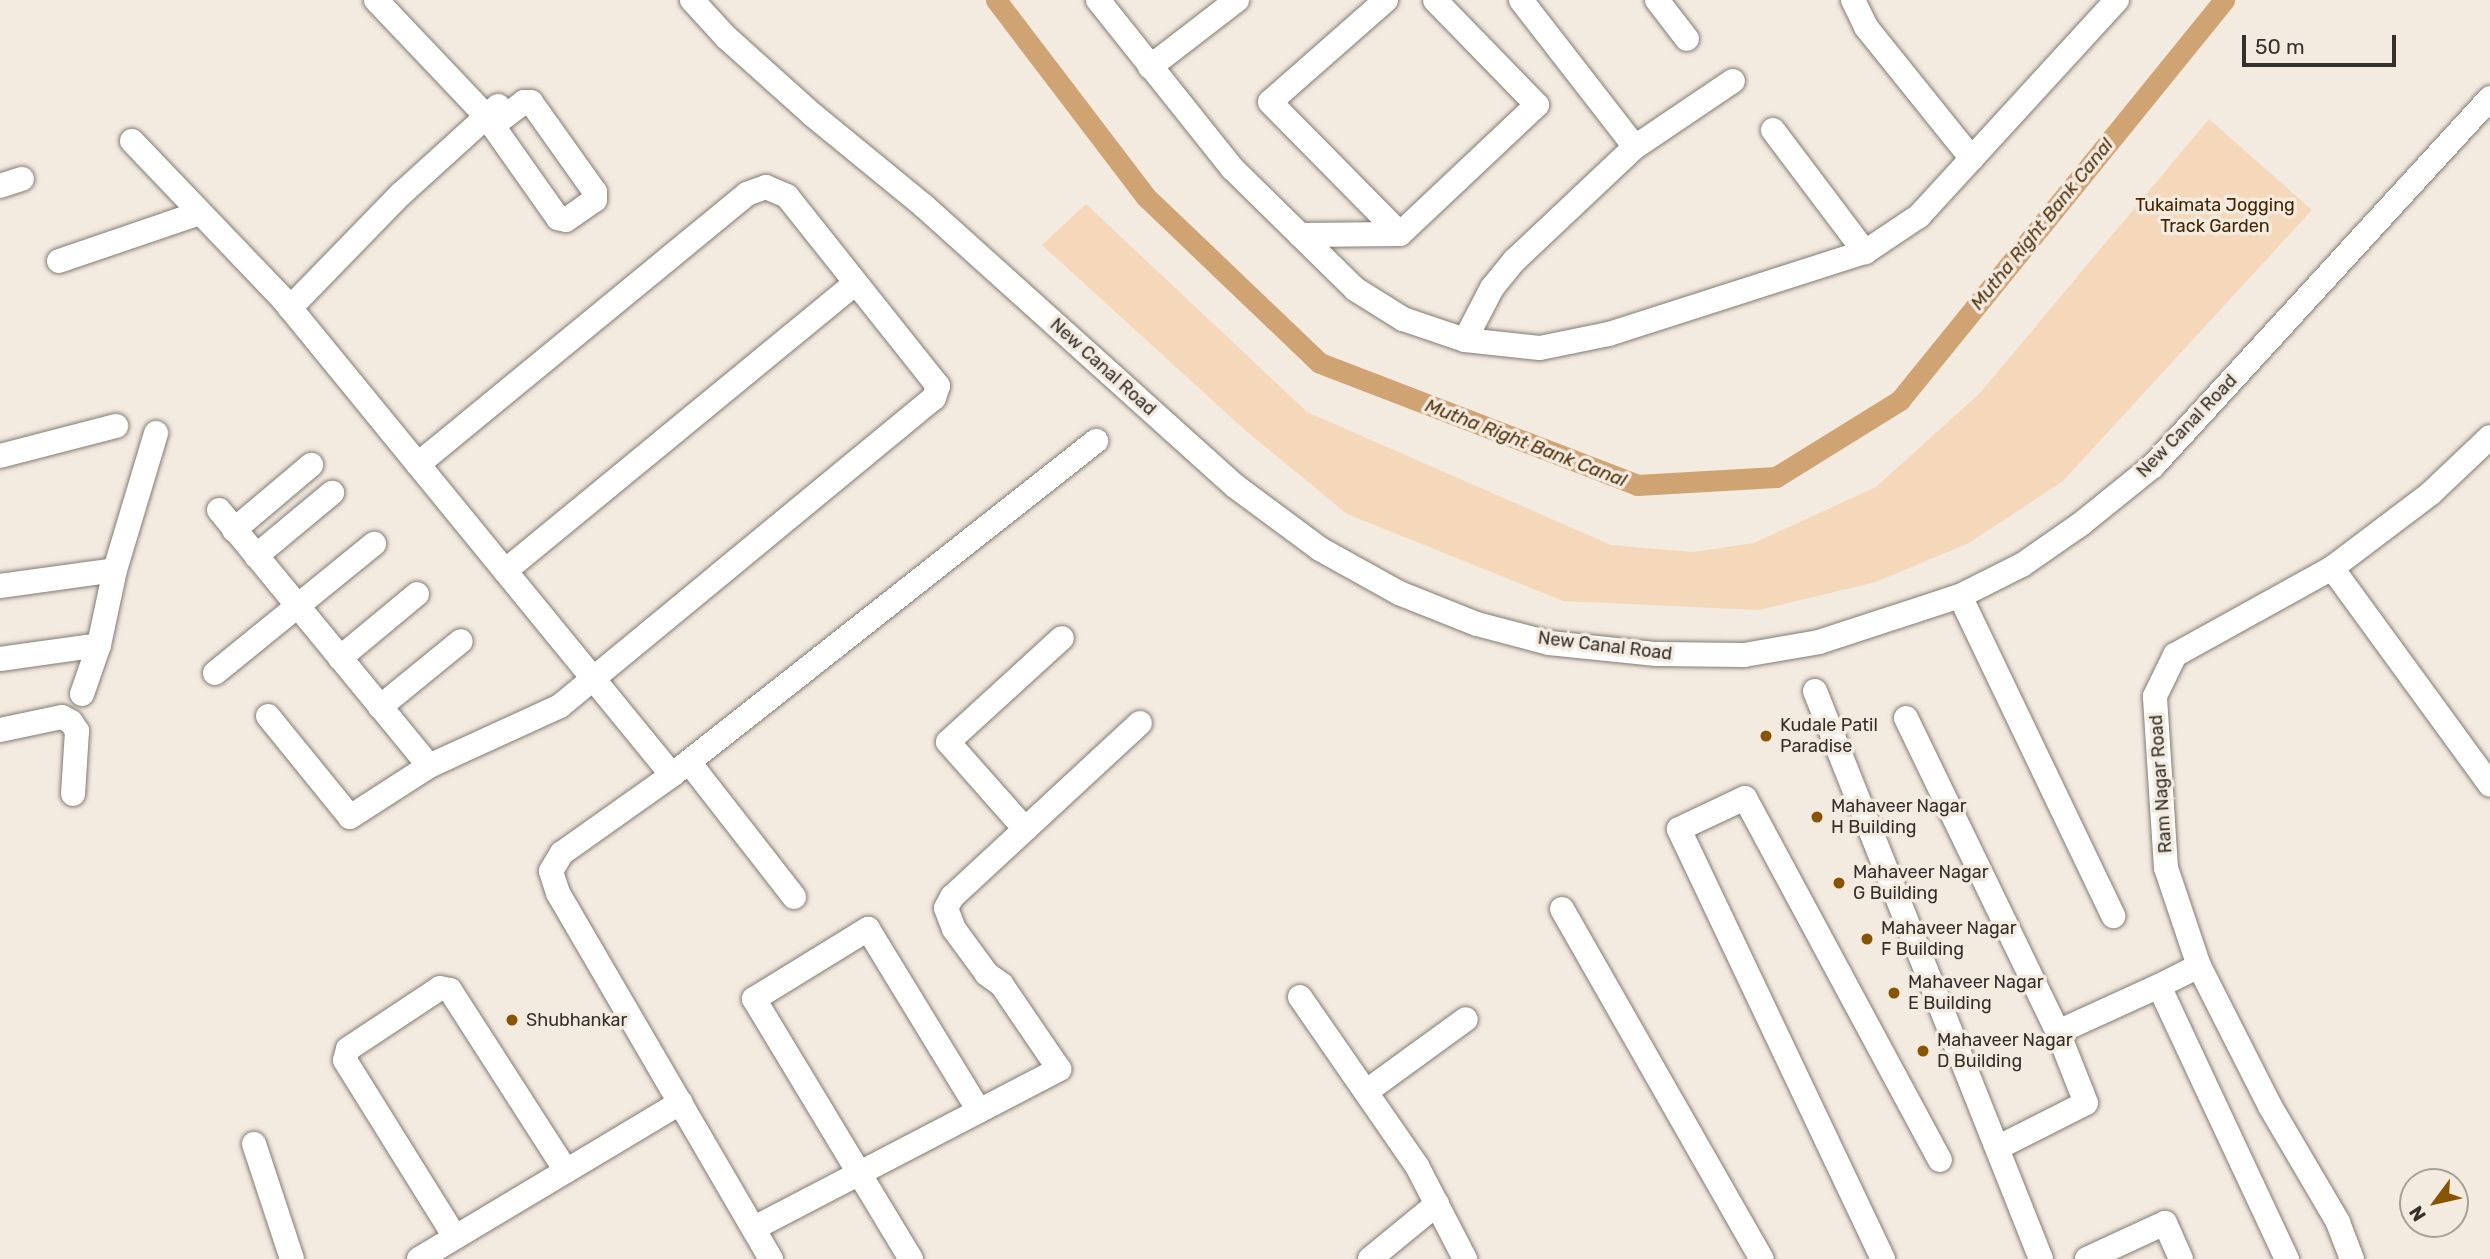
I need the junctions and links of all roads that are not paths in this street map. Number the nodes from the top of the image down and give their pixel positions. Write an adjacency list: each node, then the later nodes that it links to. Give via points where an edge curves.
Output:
1 (376, 0): 16 (street)
2 (692, 0): 46 (street, New Canal Road, via 794,99 924,206 1235,486 1320,549 1399,593 1477,624 1549,643 1656,654 1744,655 1819,642)
3 (1098, 0): 12 (street)
4 (1237, 0): 12 (street)
5 (1386, 0): 22 (street, via 1270,102)
6 (1434, 0): 22 (street, via 1537,105)
7 (1521, 0): 19 (street)
8 (1657, 0): 11 (street)
9 (1853, 0): 20 (street, via 1866,27)
10 (2103, 6): 20 (street)
11 (1687, 40)
12 (1150, 67): 23 (street, via 1232,168)
13 (1733, 81): 19 (street)
14 (522, 87): 16 (street)
15 (2490, 98): 46 (street, New Canal Road, via 2153,466 2032,558)
16 (489, 121): 16 (street, via 558,218 566,220 595,200 595,192 531,102); 27 (street, via 401,194)
17 (1773, 130): 24 (street)
18 (132, 141): 21 (street)
19 (1635, 147): 28 (street, via 1515,260 1492,288)
20 (1972, 159): 24 (street, via 1919,216)
21 (200, 213): 25 (street); 27 (street)
22 (1400, 234): 23 (street)
23 (1300, 235): 28 (street, via 1355,289 1403,319)
24 (1865, 252): 28 (street, via 1609,334 1541,348)
25 (59, 261)
26 (855, 283): 34 (street, via 787,196 766,187 747,194); 43 (street); 54 (street, via 938,386 934,398)
27 (290, 308): 34 (street)
28 (1465, 340)
29 (116, 426): 33 (street)
30 (156, 433): 42 (street)
31 (2489, 439): 41 (street, Ram Nagar Road, via 2431,494)
32 (1096, 441): 63 (street)
33 (0, 456)
34 (418, 464): 43 (street)
35 (312, 465): 38 (street)
36 (332, 493): 40 (street)
37 (219, 510): 38 (street)
38 (234, 530): 40 (street)
39 (374, 544): 47 (street)
40 (256, 556): 47 (street)
41 (2332, 568): 64 (street); 70 (street, Ram Nagar Road, via 2175,655 2155,696 2166,868)
42 (115, 570): 44 (street); 50 (street)
43 (505, 570): 54 (street)
44 (0, 586)
45 (417, 594): 51 (street)
46 (1960, 596): 69 (street)
47 (296, 606): 51 (street); 53 (street)
48 (1062, 638): 66 (street, via 948,742)
49 (461, 640): 57 (street)
50 (99, 645): 52 (street); 56 (street)
51 (340, 658): 57 (street)
52 (0, 659)
53 (215, 673)
54 (593, 678): 62 (street, via 560,706); 63 (street)
55 (1815, 691): 79 (street)
56 (82, 694)
57 (380, 707): 62 (street)
58 (268, 716): 62 (street, via 350,817)
59 (1906, 718): 74 (street)
60 (1140, 723): 66 (street)
61 (0, 730): 65 (street, via 62,718 71,722 77,731)
62 (429, 766)
63 (681, 769): 67 (street); 76 (street, via 562,853 551,871 558,893)
64 (2490, 785)
65 (73, 794)
66 (1025, 829): 77 (street, via 952,897 946,908 954,929 987,974 1002,985 1059,1069)
67 (794, 897)
68 (1562, 909): 93 (street)
69 (2113, 916)
70 (2199, 966): 71 (street); 99 (street, Ram Nagar Road, via 2270,1105 2338,1222)
71 (2159, 986): 74 (street); 98 (street)
72 (1300, 997): 75 (street)
73 (1466, 1019): 75 (street)
74 (2057, 1032): 79 (street, via 2086,1103)
75 (1367, 1091): 83 (street)
76 (681, 1102): 81 (street); 84 (street)
77 (979, 1111): 82 (street); 82 (street, via 868,929 754,999)
78 (254, 1144): 87 (street)
79 (1999, 1147): 95 (street)
80 (1940, 1160): 94 (street, via 1745,798 1679,829)
81 (566, 1171): 85 (street); 85 (street, via 450,990 440,988 348,1049 345,1060)
82 (860, 1176): 84 (street); 90 (street)
83 (1437, 1204): 91 (street); 92 (street)
84 (755, 1227): 89 (street)
85 (455, 1237): 88 (street)
86 (2115, 1253): 96 (street); 97 (street, via 2165,1223)
87 (292, 1259)
88 (419, 1259)
89 (772, 1259)
90 (911, 1259)
91 (1370, 1259)
92 (1465, 1259)
93 (1762, 1259)
94 (1883, 1259)
95 (2041, 1259)
96 (2087, 1259)
97 (2181, 1259)
98 (2287, 1259)
99 (2353, 1259)

